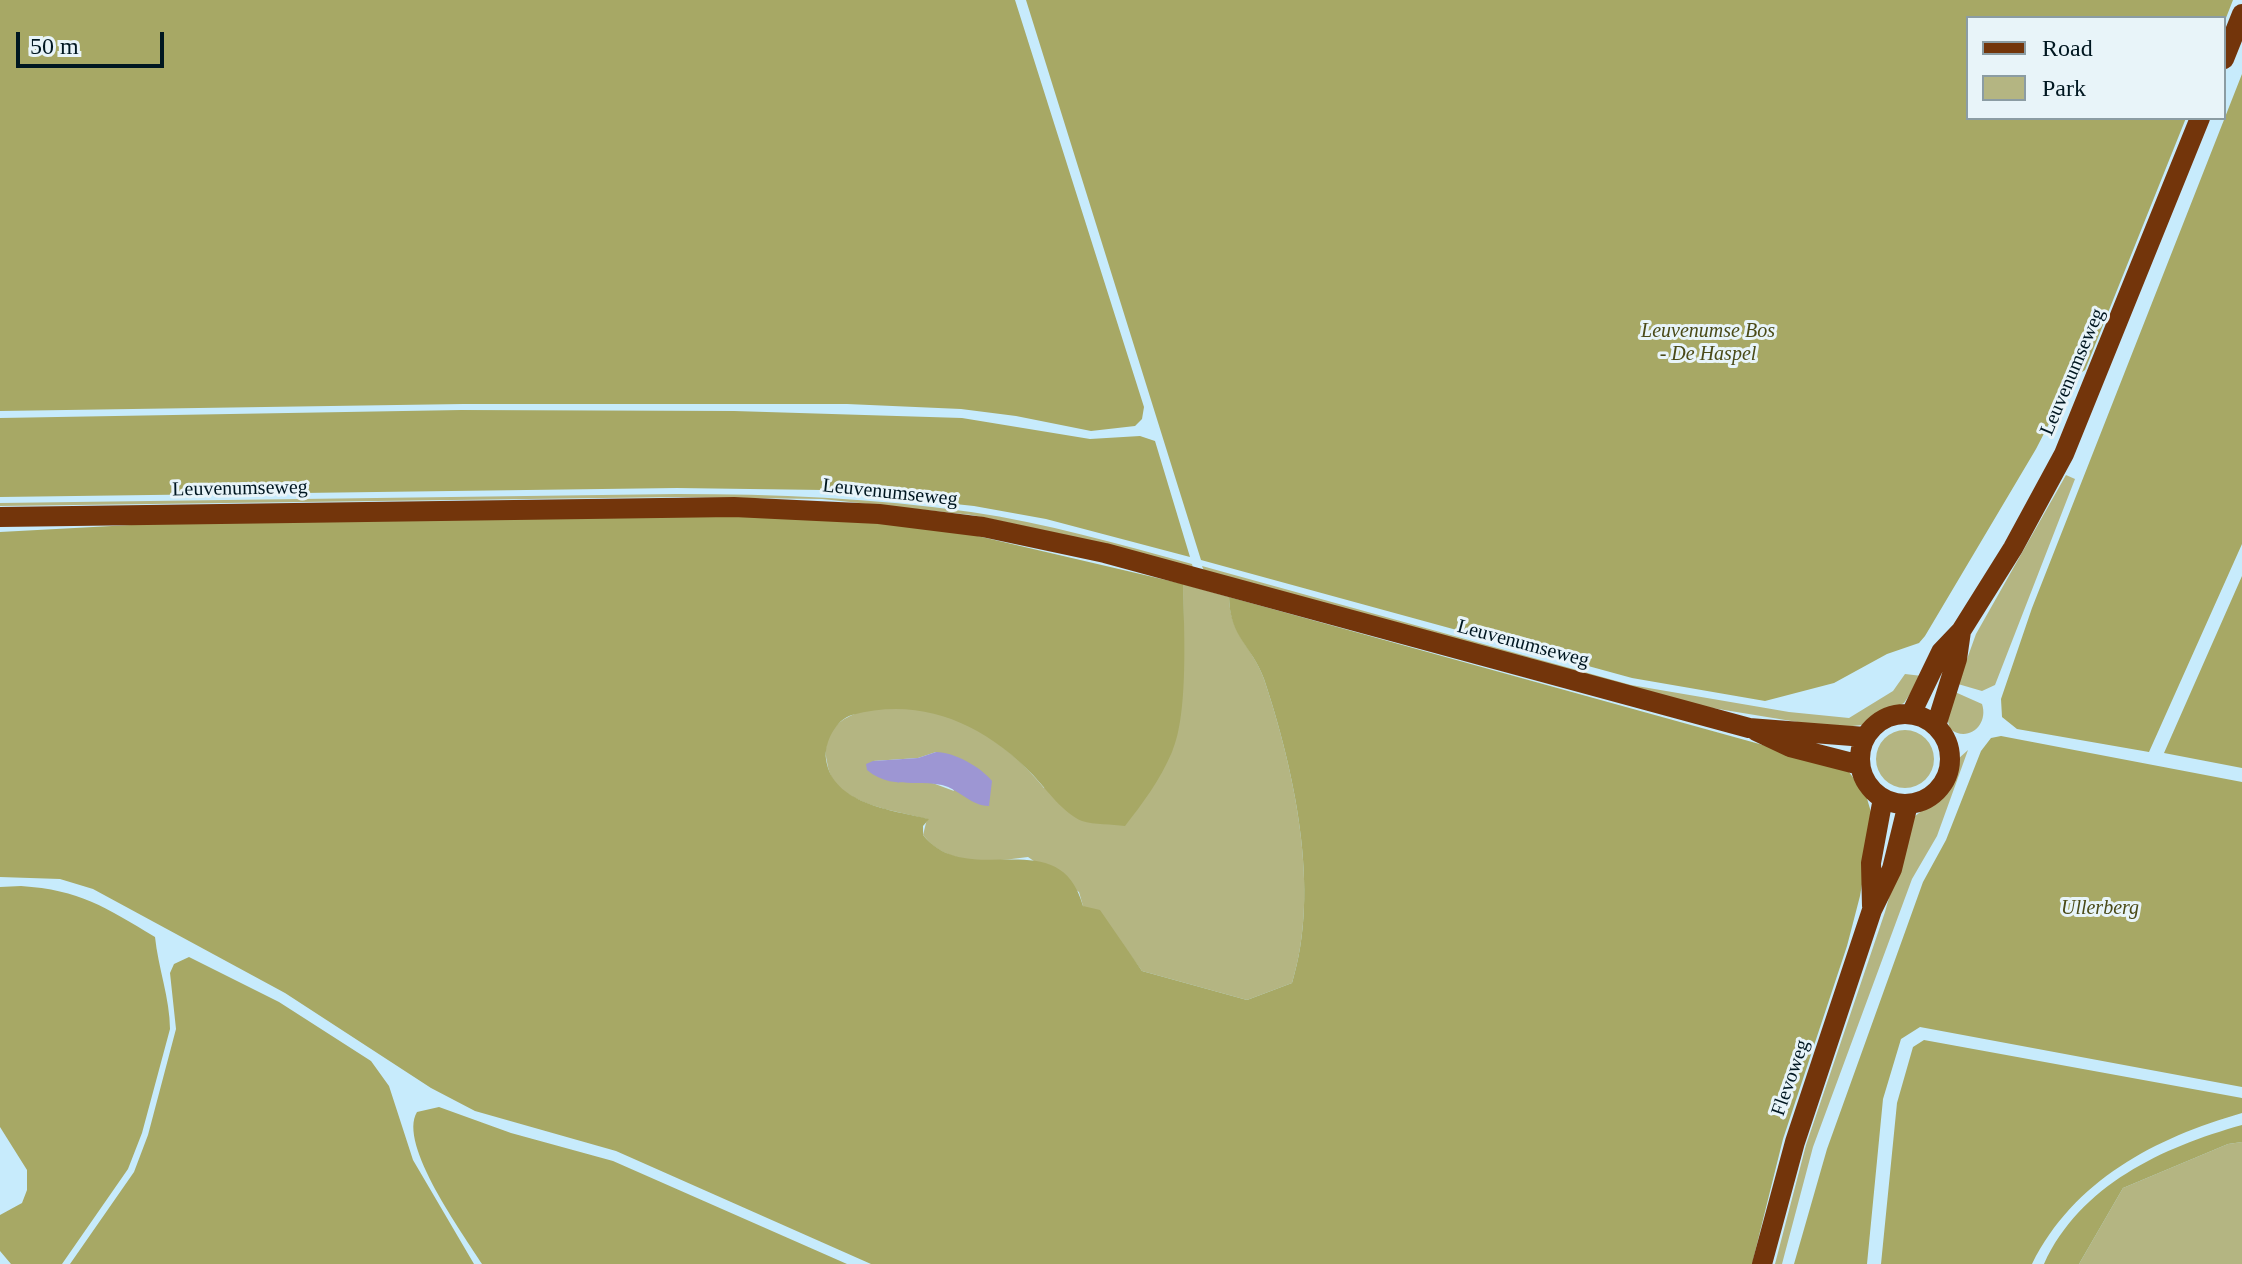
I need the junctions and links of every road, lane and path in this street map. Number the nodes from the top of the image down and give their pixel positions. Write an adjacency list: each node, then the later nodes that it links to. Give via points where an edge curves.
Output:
1 (2242, 14): 2 (main road)
2 (2226, 54)
3 (2199, 120): 5 (main road, Leuvenumseweg, via 2064,454)
4 (0, 517): 8 (main road, Leuvenumseweg, via 734,507 879,514 983,527 1105,553)
5 (1961, 631): 6 (main road, Leuvenumseweg, via 1941,652); 7 (main road, Leuvenumseweg)
6 (1911, 714): 7 (main road); 9 (main road, via 1880,721)
7 (1936, 726): 12 (main road, via 1949,747 1948,774 1933,795)
8 (1749, 728): 9 (main road, Leuvenumseweg); 10 (main road, Leuvenumseweg, via 1790,747)
9 (1865, 737): 10 (main road)
10 (1860, 765): 11 (main road, via 1864,778)
11 (1883, 798): 12 (main road); 13 (main road, Flevoweg, via 1871,863)
12 (1908, 804): 13 (main road, Flevoweg, via 1892,869)
13 (1872, 910): 14 (main road, Flevoweg, via 1795,1142)
14 (1762, 1264)

